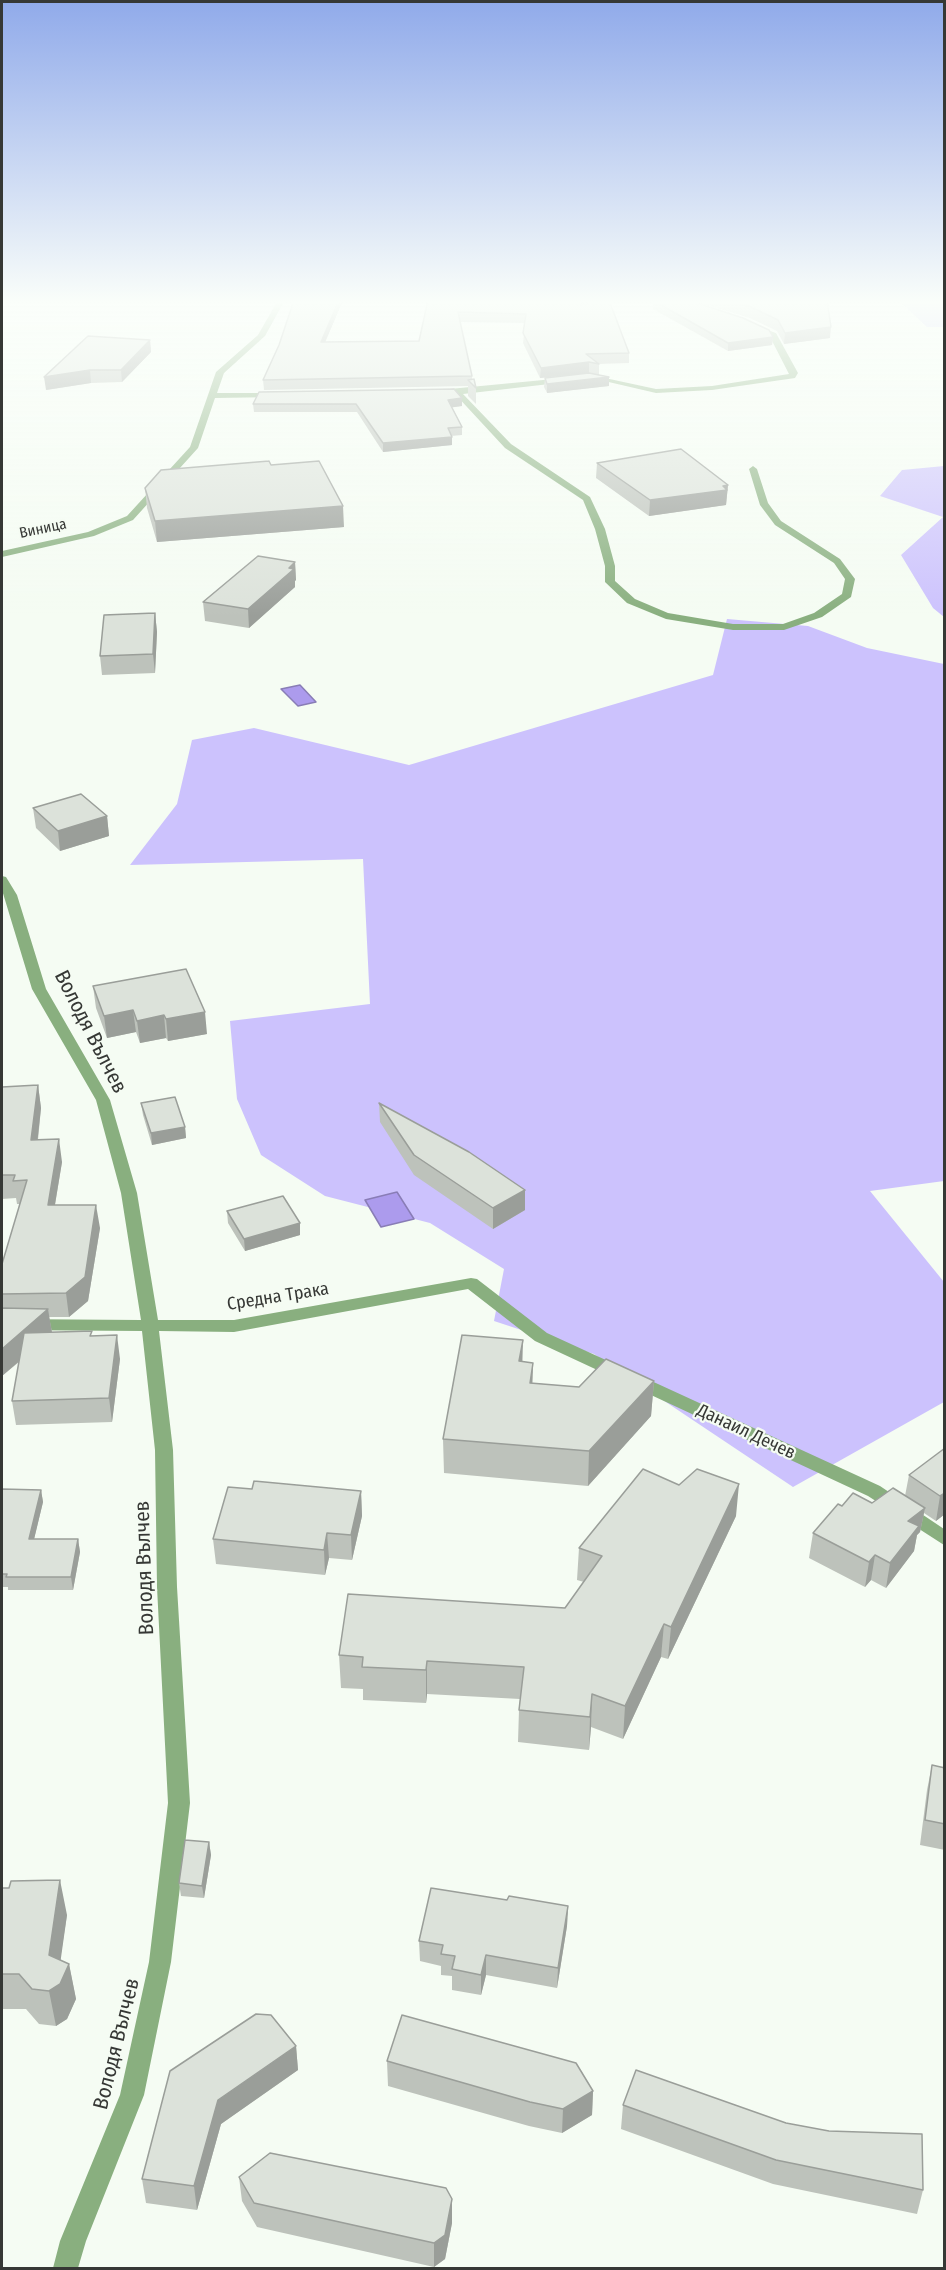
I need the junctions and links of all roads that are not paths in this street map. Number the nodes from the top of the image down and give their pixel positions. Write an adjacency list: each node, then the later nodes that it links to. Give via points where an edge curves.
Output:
1 (209, 406): 4 (street, Виница, via 194,448 130,518 91,534)
2 (470, 406): 3 (street, via 508,446 587,499 600,529 610,582 631,601 666,616 733,627 784,627 818,615 847,595 850,579 837,561 778,523 763,502)
3 (753, 469)
4 (2, 554)
5 (2, 880): 6 (street, Володя Вълчев, via 11,895 39,988 103,1100 129,1193)
6 (150, 1324): 7 (street, Средна Трака); 8 (street, Средна Трака, via 234,1326 471,1283); 10 (street, Володя Вълчев, via 164,1450 179,1803 160,1962 132,2095 73,2241)
7 (2, 1325)
8 (541, 1337): 9 (street, Данаил Дечев, via 874,1491)
9 (945, 1538)
10 (66, 2268)

